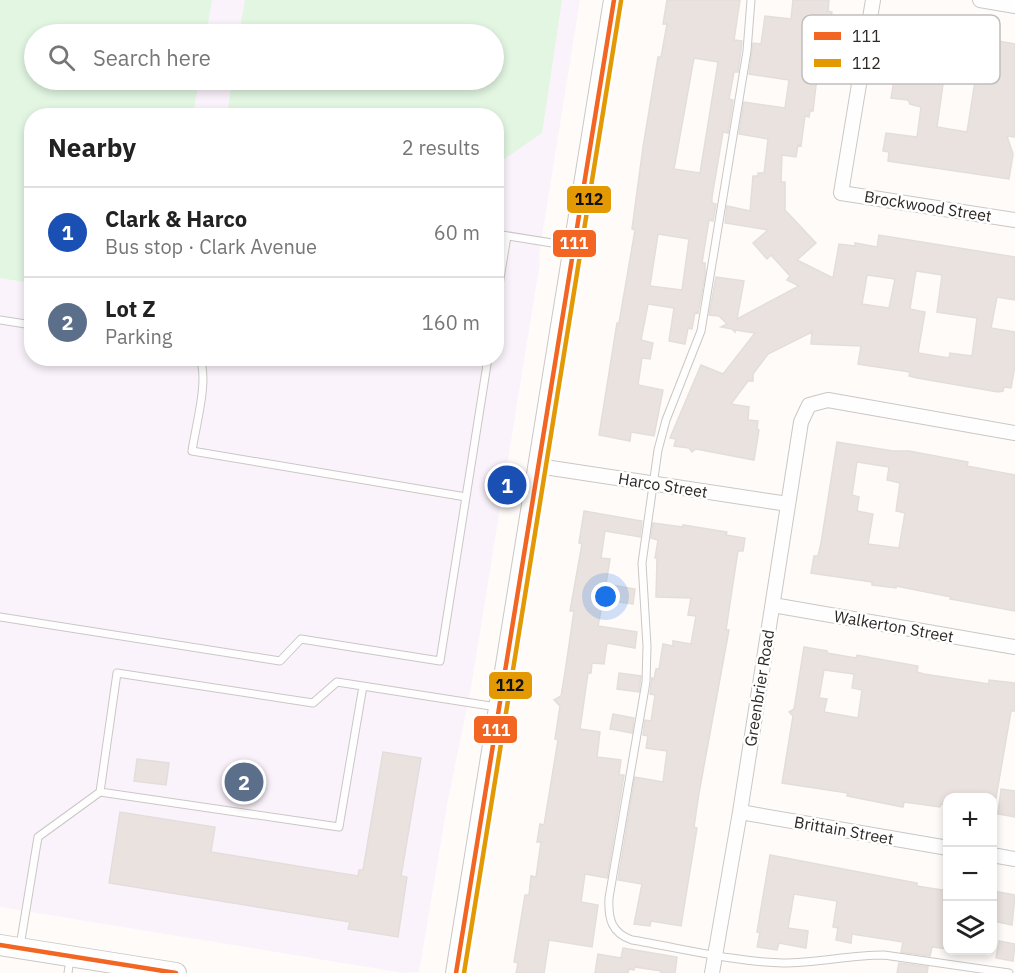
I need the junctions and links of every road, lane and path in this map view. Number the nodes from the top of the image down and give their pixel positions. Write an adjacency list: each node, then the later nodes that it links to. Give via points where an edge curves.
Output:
1 (614, 0): 11 (main road)
2 (751, 0): 19 (lane, via 747,51 701,331 666,420)
3 (873, 0): 6 (street, Brockwood Street)
4 (980, 0): 5 (street)
5 (1015, 6)
6 (871, 15)
7 (859, 84): 8 (street, Brockwood Street, via 841,193)
8 (1015, 220)
9 (504, 235): 10 (lane)
10 (507, 236): 11 (lane); 12 (lane)
11 (574, 246): 18 (main road)
12 (504, 254)
13 (0, 320): 14 (lane)
14 (24, 324)
15 (203, 366): 20 (lane, via 192,451)
16 (487, 366): 20 (lane)
17 (1015, 433): 21 (street, Greenbrier Road, via 828,400 809,405 801,422)
18 (538, 466): 19 (street, Harco Street); 26 (main road)
19 (653, 483): 21 (street, Harco Street); 33 (lane, via 642,563 646,682 608,916 623,937)
20 (466, 497): 23 (lane, via 440,661 301,639 280,661)
21 (788, 504): 22 (street, Greenbrier Road)
22 (772, 605): 24 (street, Walkerton Street); 28 (street, Greenbrier Road)
23 (0, 617)
24 (1015, 647)
25 (363, 686): 26 (lane); 27 (lane, via 337,682 312,703 117,673); 27 (lane, via 339,828)
26 (499, 707): 36 (main road)
27 (100, 792): 32 (lane, via 38,837)
28 (740, 812): 29 (street, Brittain Street); 33 (street, Greenbrier Road)
29 (943, 847)
30 (997, 856): 31 (street)
31 (1015, 859)
32 (6, 948): 34 (main road)
33 (715, 954): 37 (street, Greenbrier Road); 38 (lane, via 783,963 884,955)
34 (69, 964): 35 (main road)
35 (176, 973)
36 (456, 973)
37 (712, 973)
38 (1009, 973)

